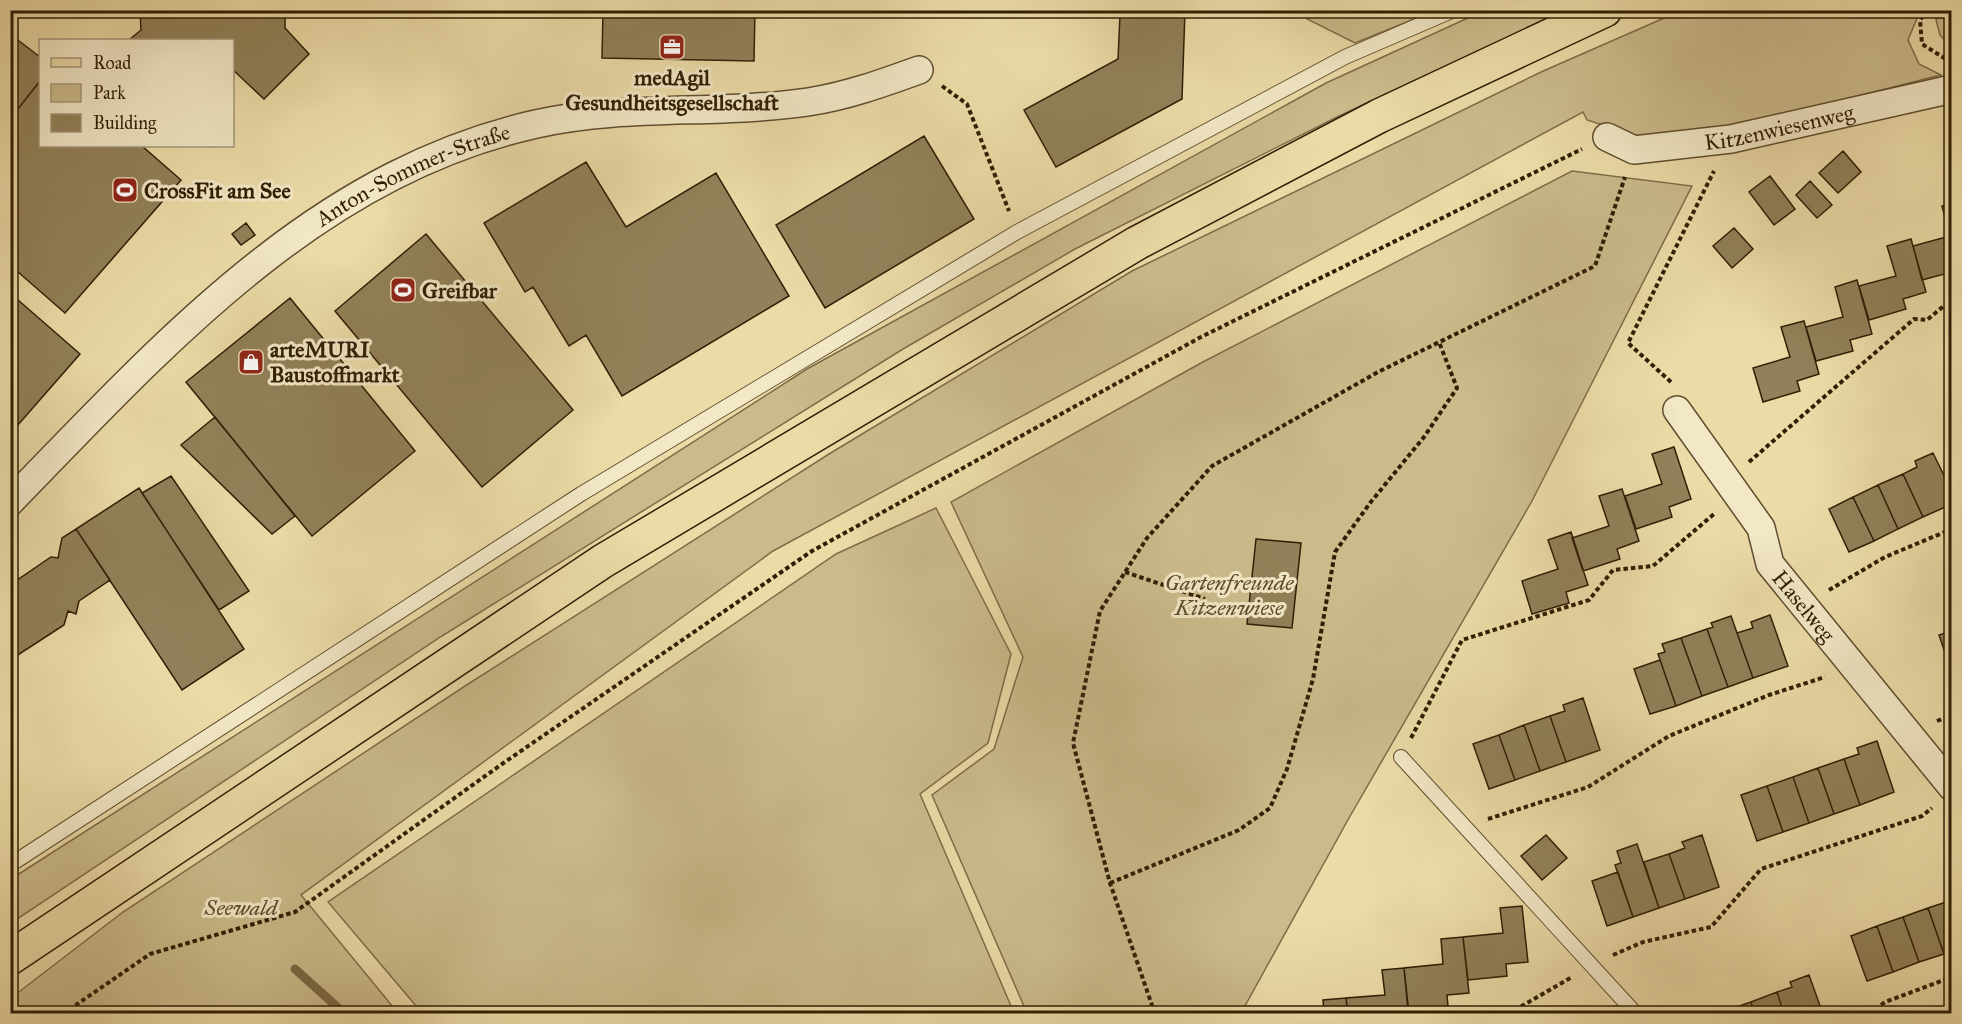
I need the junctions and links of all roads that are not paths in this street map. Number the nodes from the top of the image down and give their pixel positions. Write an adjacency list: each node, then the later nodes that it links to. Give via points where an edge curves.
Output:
1 (1454, 10): 10 (lane, via 1345,57 1017,232 581,494)
2 (1605, 10): 11 (main road, via 1379,116 1126,249 603,561)
3 (919, 70): 7 (street, Anton-Sommer-Straße, via 846,95 806,102 584,116 535,124 445,151 353,197 241,277 169,339)
4 (1952, 89): 5 (street, Kitzenwiesenweg, via 1731,139 1634,150)
5 (1607, 137)
6 (1677, 410): 9 (street, Haselweg, via 1761,528 1770,564 1854,667)
7 (10, 502)
8 (1401, 757): 12 (lane)
9 (1944, 796)
10 (10, 865)
11 (10, 958)
12 (1636, 1014)

